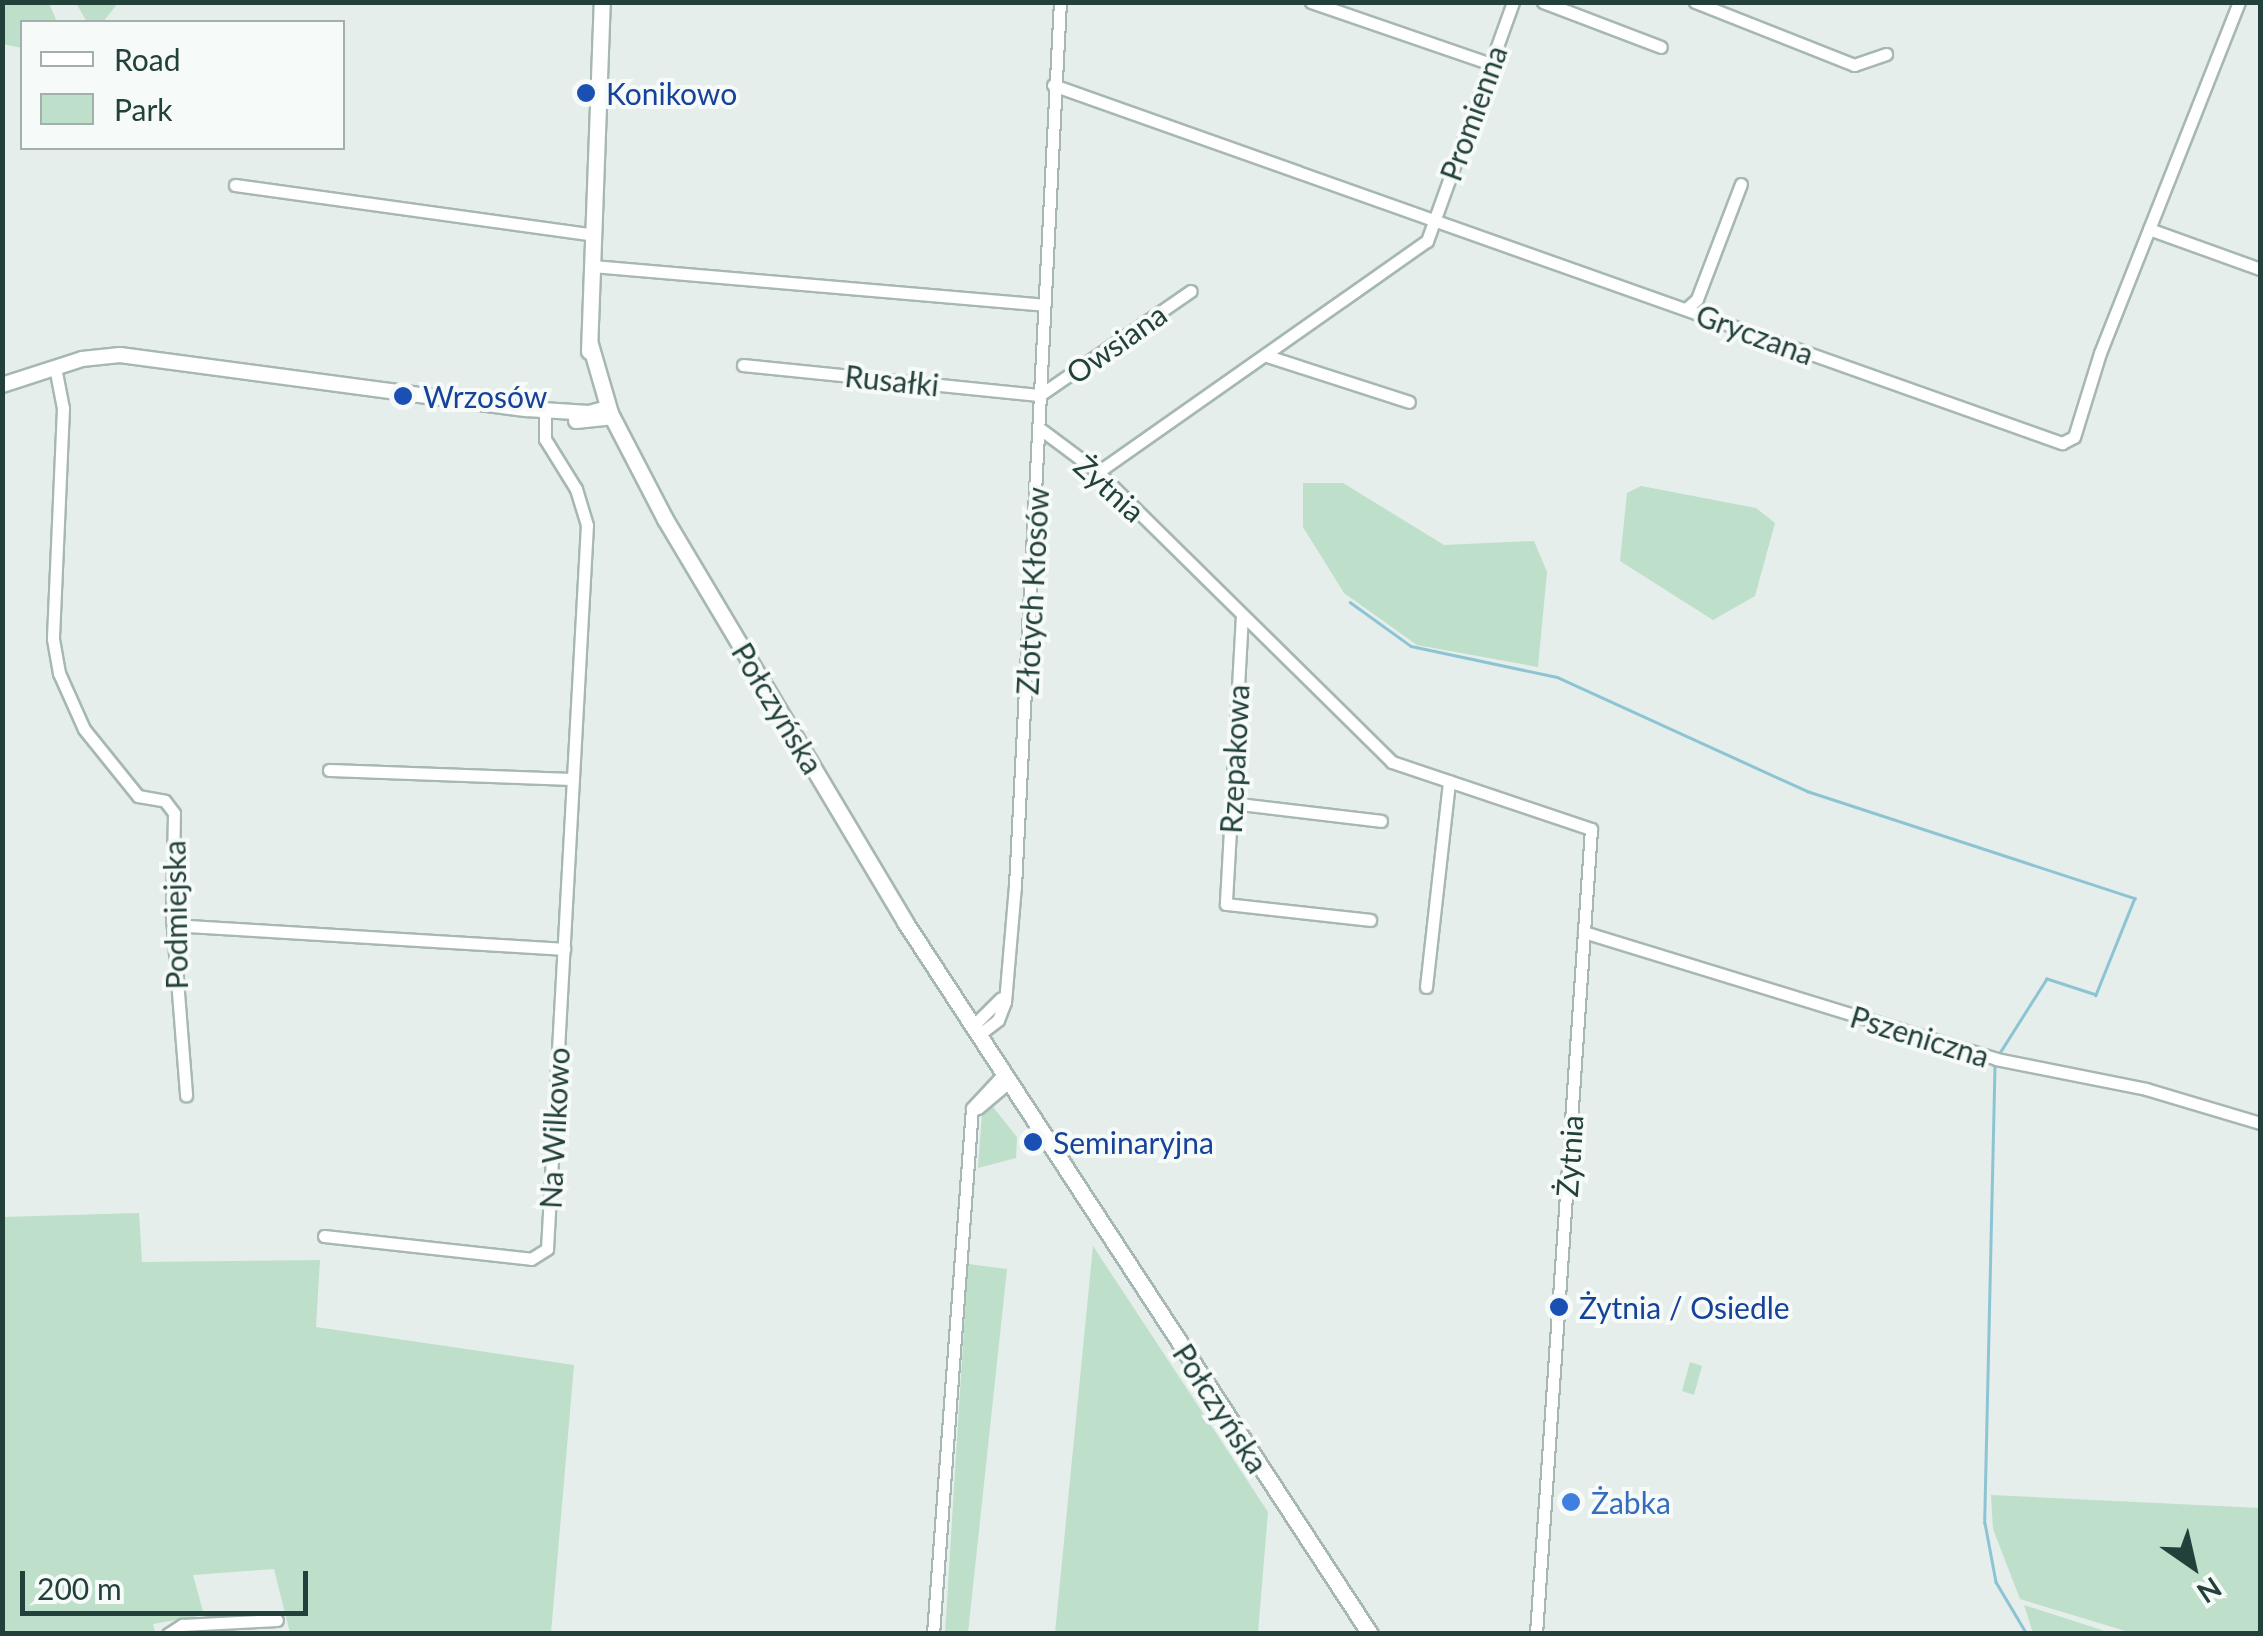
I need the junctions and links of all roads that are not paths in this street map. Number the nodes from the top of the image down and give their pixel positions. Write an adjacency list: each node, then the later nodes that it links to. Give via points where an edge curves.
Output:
1 (603, 2): 16 (main road, Połczyńska)
2 (1060, 2): 11 (street, Złotych Kłosów)
3 (1311, 2): 10 (street)
4 (1513, 2): 10 (street, Promienna)
5 (1543, 2): 8 (street)
6 (1696, 2): 9 (street, via 1854,64)
7 (2239, 2): 15 (street)
8 (1661, 47)
9 (1886, 54)
10 (1491, 64): 14 (street, Promienna)
11 (1053, 85): 14 (street, Gryczana); 20 (street, Złotych Kłosów)
12 (235, 184): 16 (street)
13 (1742, 184): 21 (street, via 1697,299)
14 (1434, 224): 21 (street, Gryczana); 22 (street, via 1414,255)
15 (2149, 229): 18 (street); 21 (street, Gryczana, via 2074,437 2062,443)
16 (594, 235): 17 (main road, Połczyńska)
17 (592, 266): 20 (street); 29 (main road, Połczyńska, via 590,344)
18 (2260, 270)
19 (1191, 291): 26 (street, Owsiana)
20 (1044, 306): 26 (street, Złotych Kłosów)
21 (1686, 309)
22 (1267, 356): 27 (street); 32 (street)
23 (744, 364): 26 (street, Rusałki)
24 (55, 367): 25 (street); 28 (street, via 120,355); 40 (street, Podmiejska, via 63,408 50,612 59,673 84,729 138,796 165,801 174,813)
25 (2, 385)
26 (1040, 395): 31 (street, Złotych Kłosów)
27 (1409, 402)
28 (527, 409): 29 (street); 30 (street)
29 (606, 414): 30 (street); 44 (main road, Połczyńska)
30 (545, 416): 35 (street, Na Wilkowo, via 545,440 576,489 587,525)
31 (1039, 428): 32 (street, Żytnia); 44 (street, Złotych Kłosów, via 1035,589 1002,1014)
32 (1098, 472): 33 (street, Żytnia)
33 (1242, 614): 36 (street, Żytnia, via 1392,762); 37 (street, Rzepakowa)
34 (328, 770): 35 (street)
35 (573, 779): 42 (street, Na Wilkowo)
36 (1449, 781): 41 (street, Żytnia, via 1591,830); 43 (street)
37 (1231, 803): 38 (street); 39 (street, Rzepakowa, via 1226,904)
38 (1381, 821)
39 (1370, 920)
40 (172, 925): 42 (street); 46 (street, Podmiejska)
41 (1584, 932): 47 (street, Pszeniczna, via 1996,1060 2146,1088); 53 (street, Żytnia)
42 (564, 949): 48 (street, Na Wilkowo, via 542,1256)
43 (1426, 987)
44 (974, 1031): 45 (main road, Połczyńska)
45 (1004, 1081): 51 (street, via 974,1116); 52 (main road, Połczyńska)
46 (186, 1095)
47 (2260, 1123)
48 (324, 1236)
49 (276, 1620): 50 (street, via 182,1626)
50 (168, 1634)
51 (933, 1634)
52 (1370, 1634)
53 (1536, 1634)

